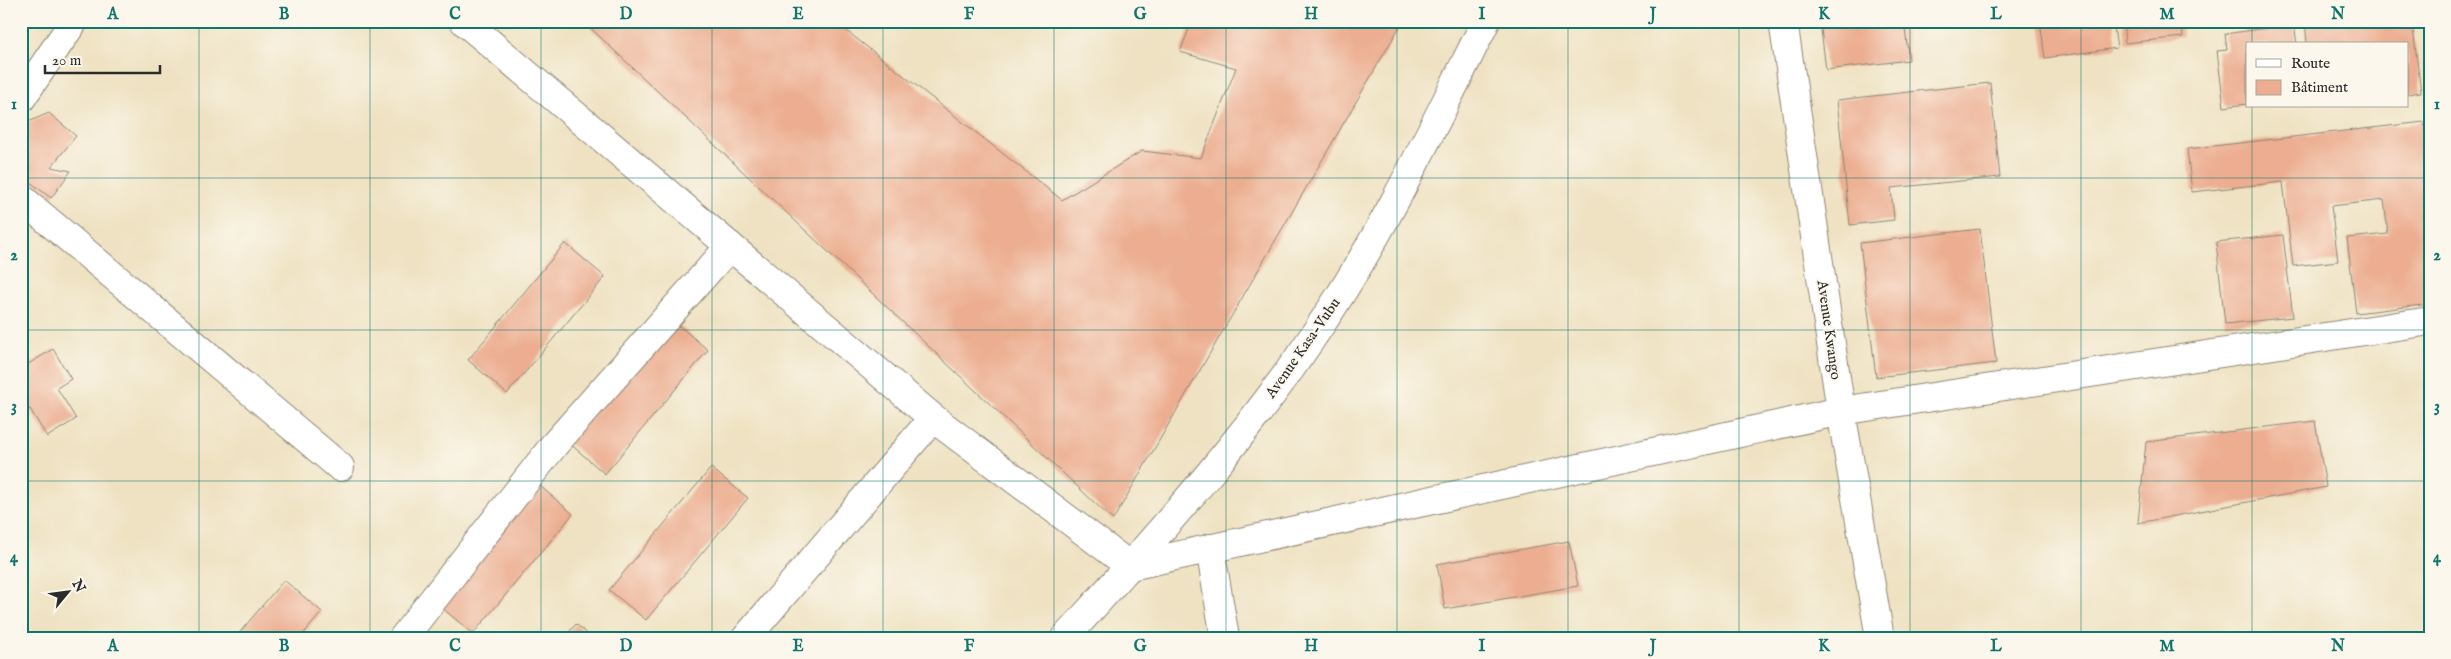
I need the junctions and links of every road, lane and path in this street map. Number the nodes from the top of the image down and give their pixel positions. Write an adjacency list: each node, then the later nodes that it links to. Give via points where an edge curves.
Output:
1 (74, 21): 5 (street)
2 (464, 21): 7 (street)
3 (1486, 21): 13 (street, Avenue Kasa-Vubu, via 1416,163 1360,265 1231,449)
4 (1783, 21): 9 (street, Avenue Kwango)
5 (21, 99)
6 (21, 198): 11 (street)
7 (730, 246): 10 (street); 14 (street, via 554,445)
8 (2430, 321): 9 (street)
9 (1841, 411): 12 (street); 18 (street, Avenue Kwango)
10 (933, 418): 13 (street); 15 (street)
11 (340, 467)
12 (1210, 548): 13 (street); 17 (street)
13 (1130, 566): 16 (street, Avenue Kasa-Vubu)
14 (403, 638)
15 (746, 638)
16 (1065, 638)
17 (1225, 638)
18 (1880, 638)

